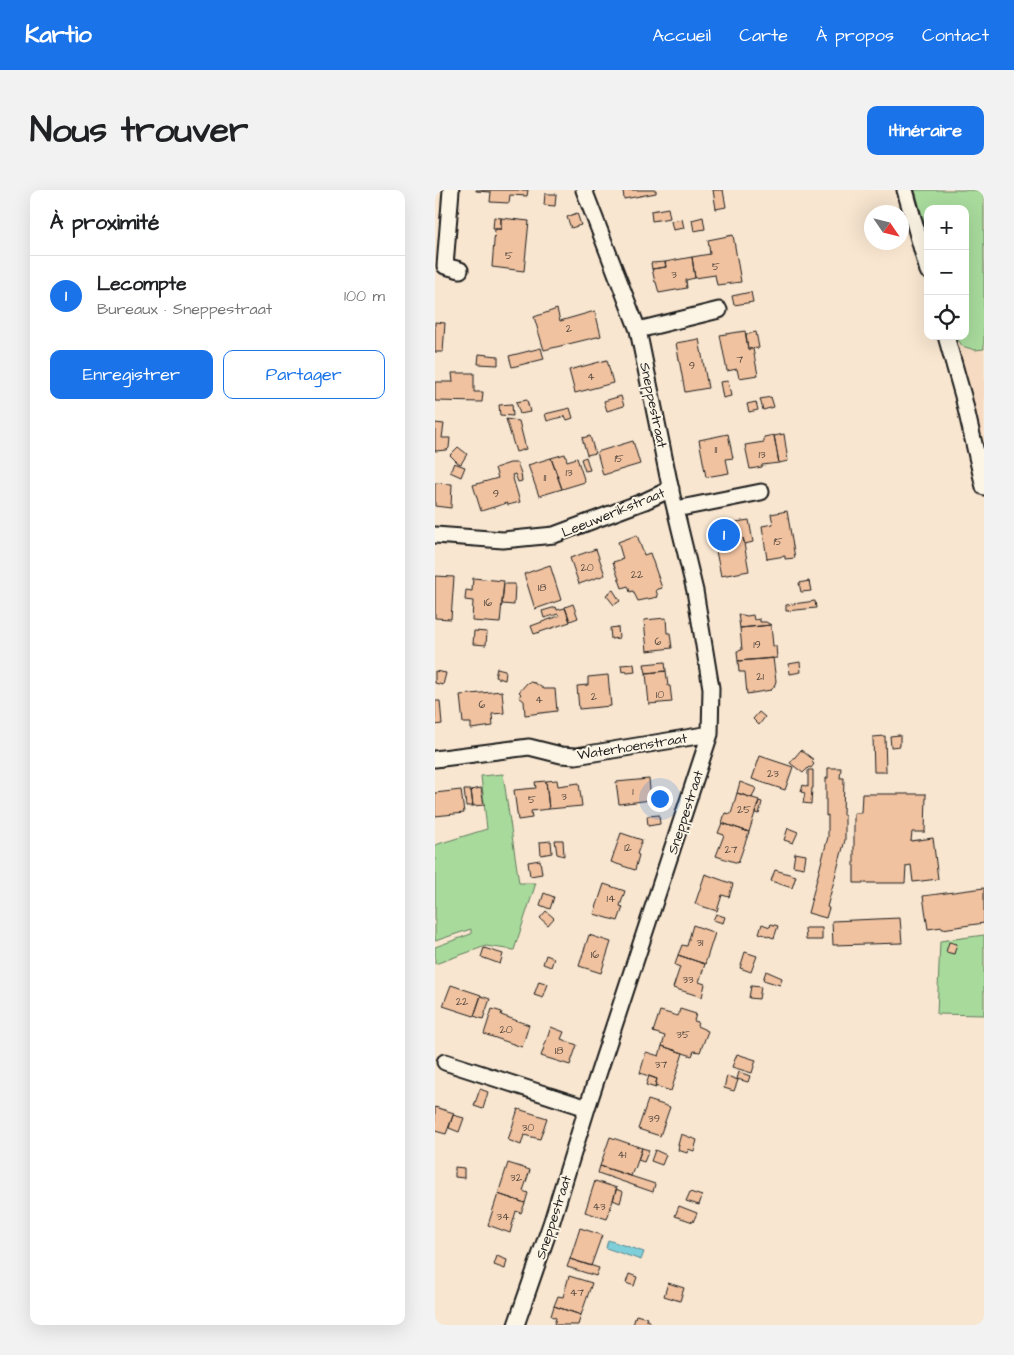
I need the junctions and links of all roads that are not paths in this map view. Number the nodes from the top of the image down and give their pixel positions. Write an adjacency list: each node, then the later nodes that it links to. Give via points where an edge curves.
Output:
1 (451, 190): 5 (street, via 445,266)
2 (584, 190): 7 (street, Sneppestraat)
3 (905, 190): 4 (street)
4 (924, 257)
5 (460, 270)
6 (719, 310): 7 (street)
7 (638, 330): 10 (street, Sneppestraat)
8 (947, 340): 9 (street)
9 (984, 486)
10 (671, 488): 12 (street, Sneppestraat); 13 (street, Leeuwerikstraat, via 554,535 503,540)
11 (761, 492): 12 (street)
12 (675, 509): 14 (street, Sneppestraat, via 695,590 711,688)
13 (435, 535)
14 (710, 734): 15 (street, Waterhoenstraat, via 577,756 529,747); 17 (street, Sneppestraat)
15 (435, 759)
16 (445, 1062): 17 (street)
17 (587, 1108): 18 (street, Sneppestraat)
18 (516, 1325)

